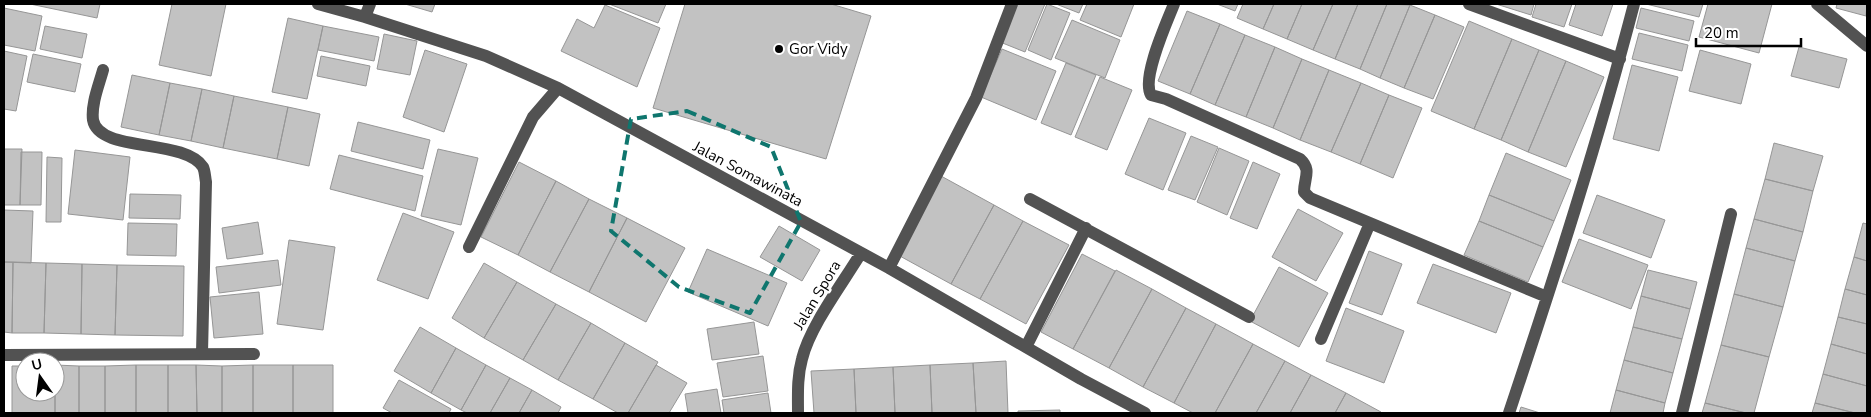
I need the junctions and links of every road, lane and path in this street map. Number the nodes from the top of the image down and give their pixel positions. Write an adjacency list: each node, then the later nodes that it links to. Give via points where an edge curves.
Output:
1 (318, 4): 8 (street, Jalan Somawinata)
2 (370, 4): 8 (street)
3 (1012, 4): 19 (street, via 976,98)
4 (1174, 4): 15 (street, via 1151,64 1150,95 1166,99 1300,159 1308,172 1304,192 1310,198)
5 (1469, 4): 10 (street)
6 (1634, 4): 10 (street)
7 (1818, 4): 9 (street)
8 (365, 17): 12 (street, Jalan Somawinata, via 486,56)
9 (1867, 46)
10 (1620, 59): 20 (street)
11 (103, 70): 24 (street, via 93,110 93,122 100,132 112,138 192,157 203,168 206,182)
12 (558, 88): 17 (street, via 533,117); 18 (street, Jalan Somawinata)
13 (1030, 199): 16 (street)
14 (1731, 214): 30 (street)
15 (1370, 223): 20 (street); 22 (street)
16 (1086, 228): 21 (street); 23 (street)
17 (469, 247)
18 (861, 253): 19 (street, Jalan Somawinata); 27 (street, Jalan Spora, via 810,336 798,380)
19 (889, 268): 23 (street, Jalan Somawinata)
20 (1547, 297): 29 (street)
21 (1249, 317)
22 (1321, 339)
23 (1026, 347): 28 (street, Jalan Somawinata)
24 (202, 353): 25 (street); 26 (street)
25 (254, 354)
26 (4, 355)
27 (798, 413)
28 (1145, 413)
29 (1509, 413)
30 (1682, 413)

